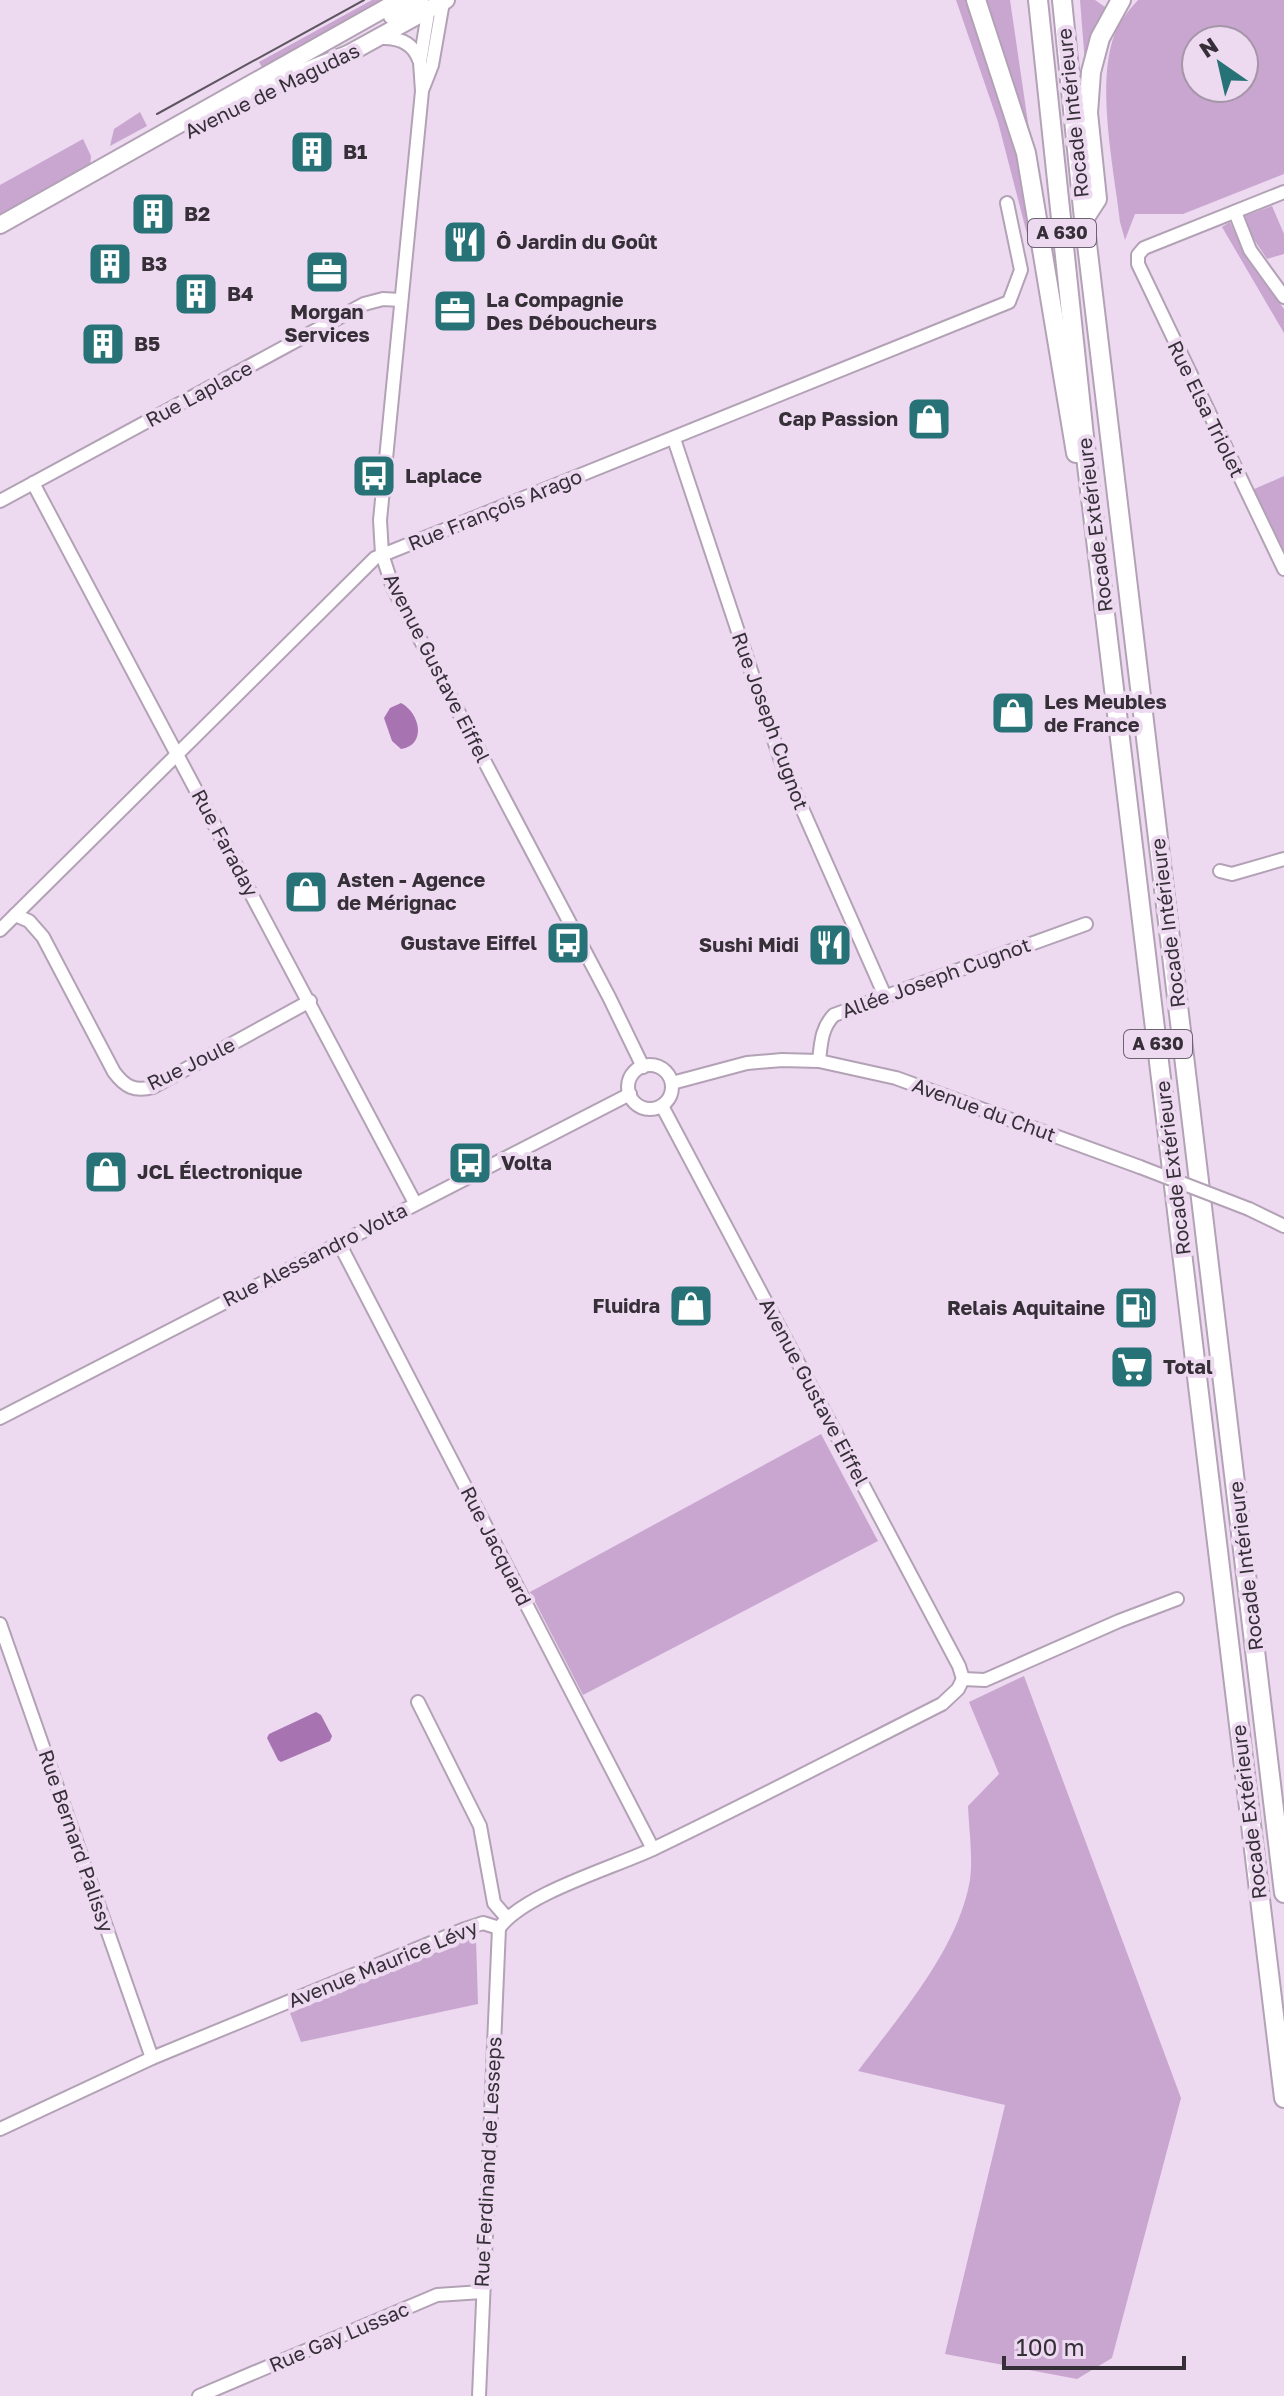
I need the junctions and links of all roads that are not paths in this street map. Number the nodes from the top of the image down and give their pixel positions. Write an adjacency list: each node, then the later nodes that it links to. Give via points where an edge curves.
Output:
1 (400, 0): 11 (main road, Avenue de Magudas)
2 (976, 0): 20 (highway, via 1026,153 1073,450)
3 (1038, 0): 20 (highway, Rocade Extérieure / A 630)
4 (1062, 0): 15 (highway, Rocade Intérieure / A 630)
5 (1121, 0): 15 (highway, via 1100,38 1091,72 1088,113 1097,199)
6 (436, 1): 7 (main road, Avenue de Magudas); 8 (street, Avenue Gustave Eiffel); 9 (main road, via 340,45); 10 (street, Avenue Gustave Eiffel, via 430,73)
7 (377, 39): 8 (street, via 407,43); 9 (main road, Avenue de Magudas)
8 (420, 62): 10 (street, Avenue Gustave Eiffel)
9 (315, 67): 11 (main road, Avenue de Magudas, via 113,170)
10 (422, 91): 18 (street, Avenue Gustave Eiffel)
11 (94, 174): 16 (main road, Avenue de Magudas)
12 (1284, 192): 14 (street)
13 (1007, 203): 19 (street, Rue François Arago, via 1021,270 1009,302)
14 (1235, 212): 17 (street, via 1250,250); 24 (street, Rue Elsa Triolet, via 1138,255 1142,278)
15 (1084, 219): 47 (highway, Rocade Intérieure / A 630)
16 (0, 225)
17 (1284, 297)
18 (401, 300): 21 (street, Rue Laplace, via 364,304); 23 (street, Avenue Gustave Eiffel, via 380,520)
19 (674, 439): 23 (street, Rue François Arago); 31 (street, Rue Joseph Cugnot, via 781,761)
20 (1087, 465): 50 (highway, Rocade Extérieure / A 630)
21 (33, 483): 22 (street, Rue Laplace); 25 (street, Rue Faraday)
22 (0, 501)
23 (382, 554): 25 (street, Rue François Arago); 34 (street, Avenue Gustave Eiffel, via 393,588)
24 (1284, 569)
25 (177, 754): 28 (street, Rue François Arago); 32 (street, Rue Faraday)
26 (1284, 859): 27 (street, via 1232,874)
27 (1220, 871)
28 (15, 915): 30 (street, Rue François Arago); 32 (street, Rue Joule, via 43,937 114,1072 135,1089 153,1087)
29 (1086, 924): 31 (street, Allée Joseph Cugnot)
30 (0, 930)
31 (885, 996): 33 (street, Allée Joseph Cugnot, via 834,1015 821,1037)
32 (310, 1001): 38 (street, Rue Faraday)
33 (819, 1061): 35 (street, Avenue du Chut, via 747,1063); 39 (street, Avenue du Chut, bridge, via 896,1078)
34 (643, 1067): 35 (street, via 657,1066); 36 (street, via 630,1081)
35 (672, 1083): 37 (street)
36 (630, 1094): 37 (street, via 643,1107); 38 (street, Rue Alessandro Volta)
37 (662, 1106): 44 (street, Avenue Gustave Eiffel)
38 (415, 1203): 40 (street, Rue Alessandro Volta)
39 (1284, 1226)
40 (339, 1243): 41 (street, Rue Alessandro Volta); 46 (street, Rue Jacquard)
41 (0, 1418)
42 (1177, 1599): 44 (street, via 985,1680)
43 (0, 1624): 49 (street, Rue Bernard Palissy)
44 (963, 1679): 46 (street, Avenue Maurice Lévy, via 942,1704)
45 (418, 1702): 48 (street, via 480,1826 494,1903)
46 (653, 1849): 48 (street, Avenue Maurice Lévy, via 526,1904)
47 (1284, 1893)
48 (503, 1923): 49 (street, Avenue Maurice Lévy, via 465,1929); 52 (street, Rue Ferdinand de Lesseps)
49 (152, 2058): 51 (street, Avenue Maurice Lévy)
50 (1284, 2098)
51 (0, 2129)
52 (482, 2292): 53 (street, Rue Gay Lussac, via 437,2295); 54 (street, Rue Ferdinand de Lesseps)
53 (199, 2396)
54 (479, 2396)

